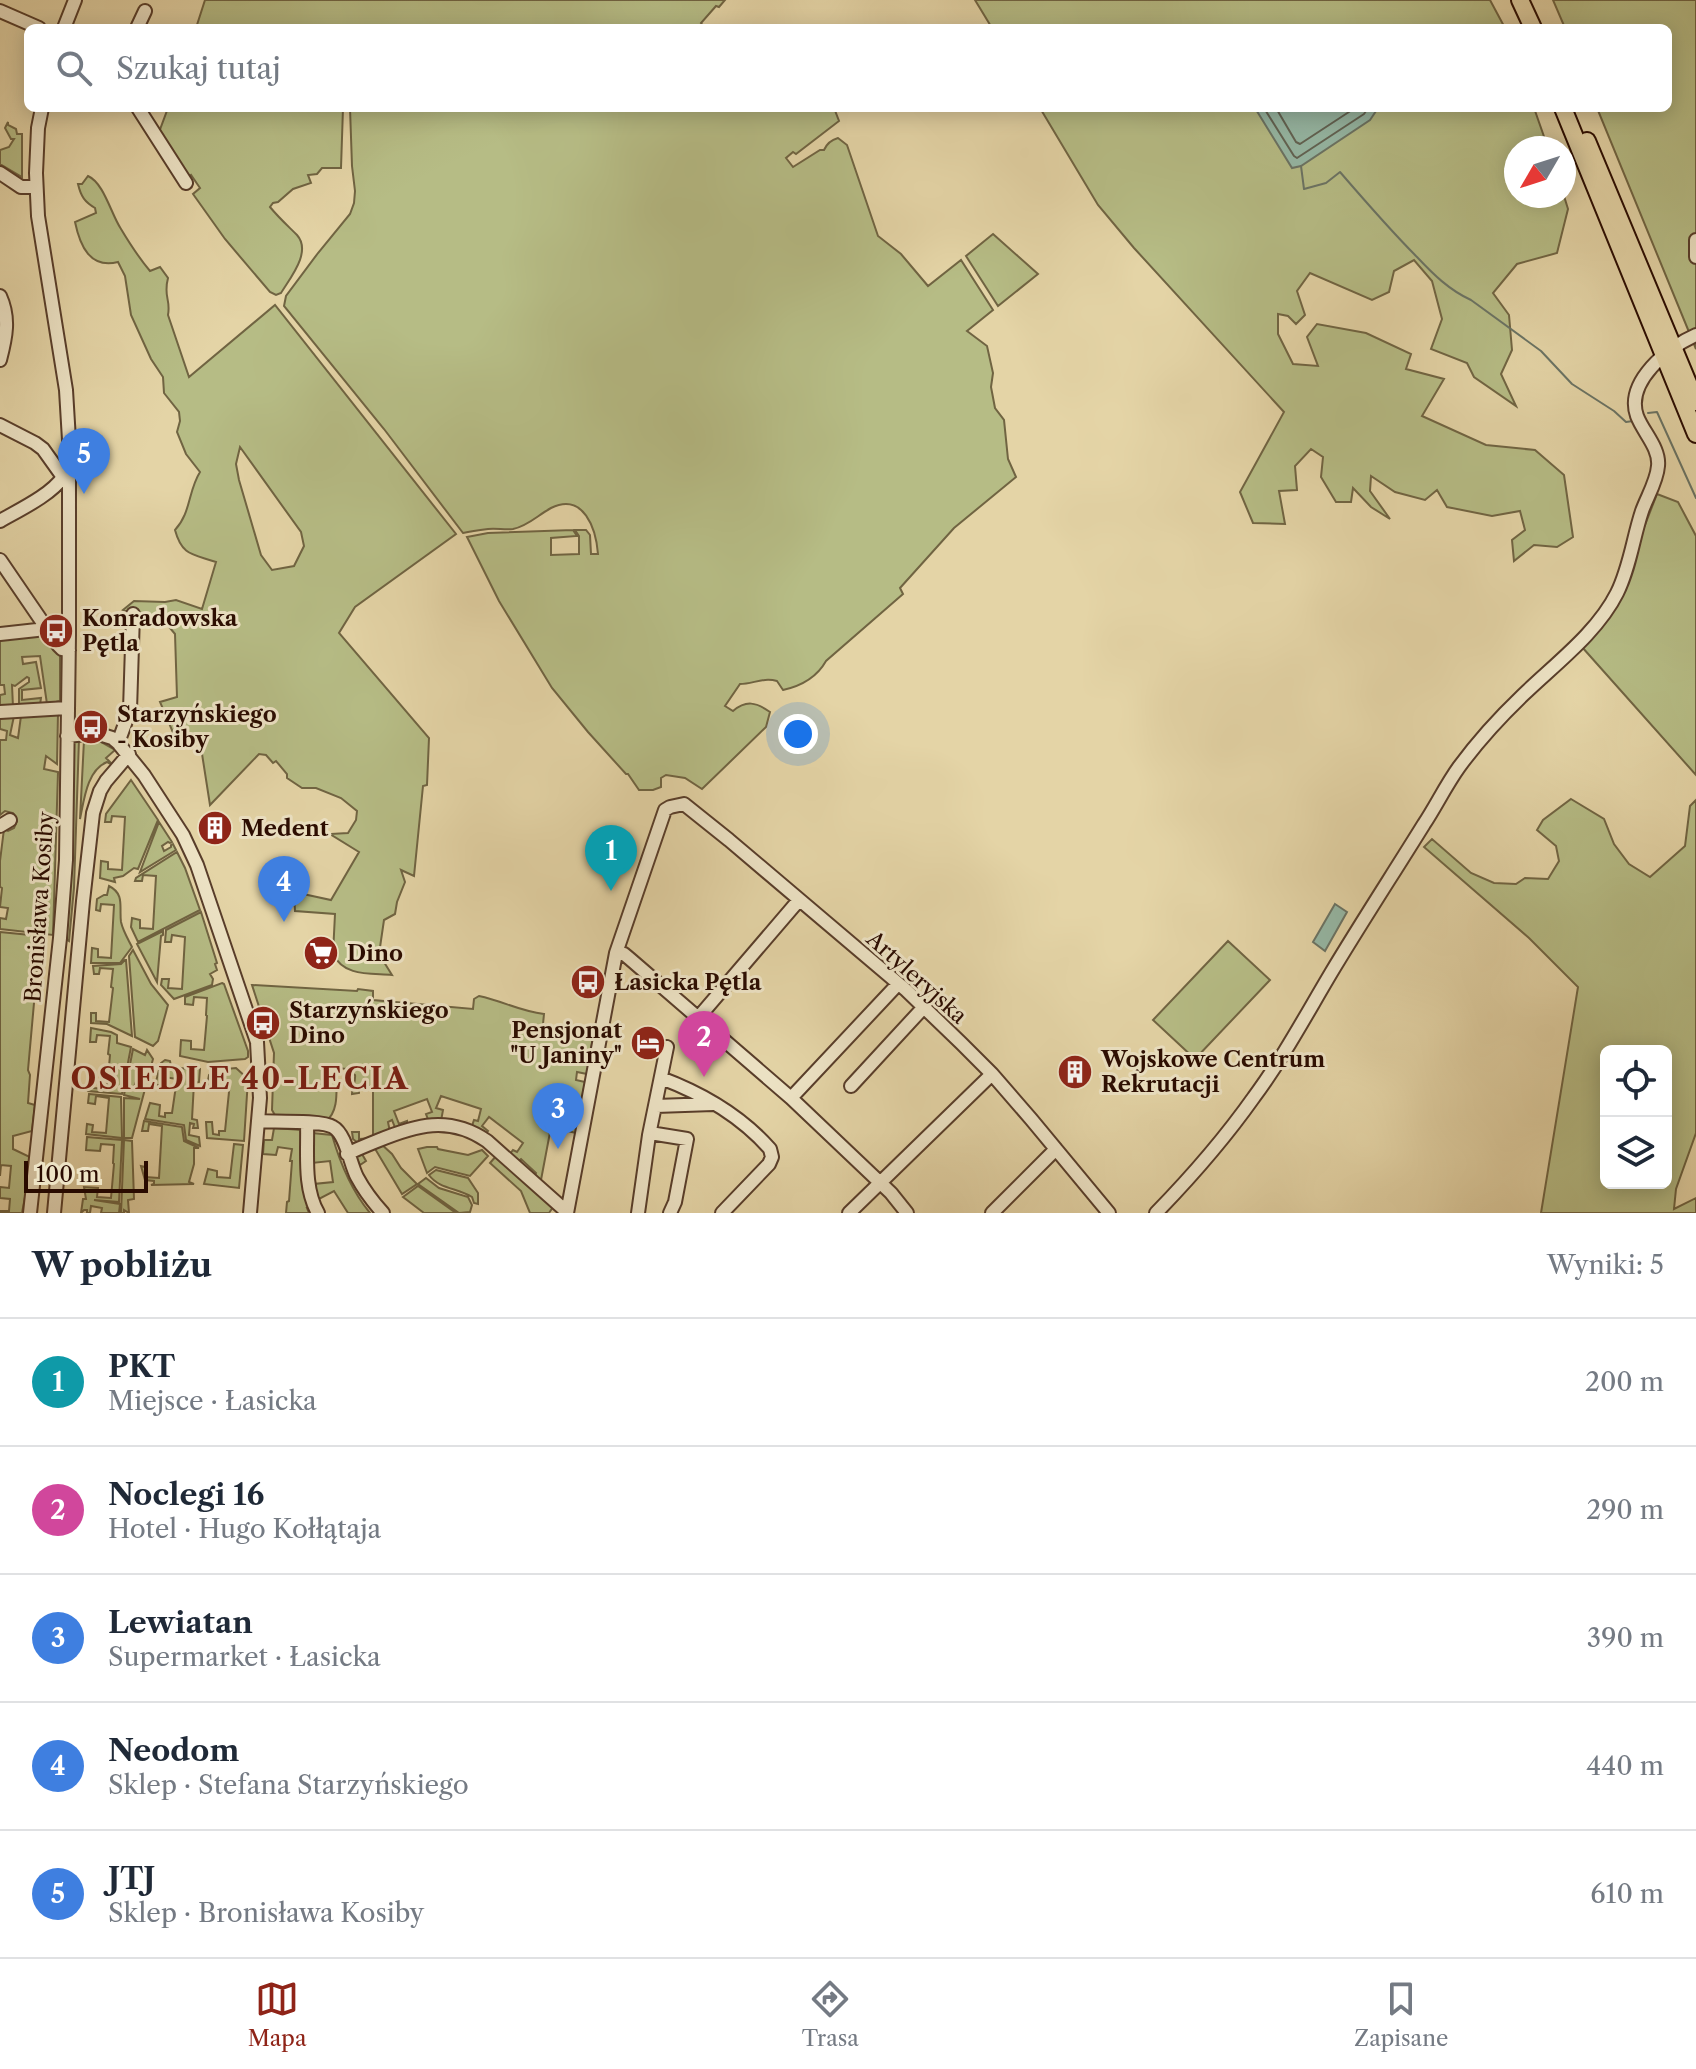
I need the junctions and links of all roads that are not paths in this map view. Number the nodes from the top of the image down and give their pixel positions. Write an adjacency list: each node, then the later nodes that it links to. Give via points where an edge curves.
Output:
1 (75, 0): 6 (street)
2 (1520, 0): 8 (main road)
3 (0, 11): 5 (street)
4 (145, 11): 7 (street)
5 (30, 24)
6 (66, 24)
7 (139, 24)
8 (1531, 24)
9 (41, 112): 15 (street, Bronisława Kosiby)
10 (141, 112): 14 (street)
11 (1565, 112): 20 (main road)
12 (1575, 112): 20 (main road)
13 (0, 173): 15 (street, via 21,187)
14 (186, 183)
15 (36, 187): 25 (street, Bronisława Kosiby, via 66,390)
16 (1696, 240): 17 (street)
17 (1696, 257)
18 (0, 296): 21 (street, via 7,323)
19 (1696, 338): 20 (street)
20 (1670, 357): 22 (main road); 24 (main road); 68 (street, via 1647,372 1635,394 1636,414 1658,466 1609,607 1456,770 1254,1097)
21 (0, 360)
22 (1696, 402)
23 (0, 425): 25 (street, via 43,449)
24 (1696, 434)
25 (67, 476): 26 (street); 31 (street, Bronisława Kosiby)
26 (0, 521)
27 (0, 560): 29 (street)
28 (133, 614): 35 (street, via 130,710)
29 (45, 627): 30 (street); 31 (street, via 62,649)
30 (0, 634)
31 (69, 650): 32 (street, Bronisława Kosiby)
32 (67, 708): 33 (street); 34 (street, Bronisława Kosiby)
33 (0, 712)
34 (67, 736): 35 (street, via 96,733); 55 (street, Bronisława Kosiby, via 60,938)
35 (118, 743): 36 (street)
36 (129, 754): 49 (street, via 183,835 202,879 257,1042); 56 (street, Bronisława Kosiby, via 100,791 93,813)
37 (799, 900): 38 (street, Artyleryjska, via 691,808 670,807); 39 (street, Artyleryjska); 41 (street)
38 (615, 959): 41 (street, via 624,954); 60 (street)
39 (898, 984): 40 (street, Artyleryjska); 46 (street)
40 (923, 1008): 43 (street, Artyleryjska); 45 (street)
41 (698, 1018): 46 (street)
42 (667, 1047): 44 (street)
43 (992, 1074): 52 (street, Artyleryjska); 54 (street)
44 (661, 1078): 47 (street); 48 (street)
45 (851, 1086)
46 (791, 1098): 54 (street)
47 (714, 1104): 48 (street); 63 (street, via 763,1141 772,1157)
48 (656, 1106): 51 (street)
49 (258, 1121): 50 (street); 57 (street)
50 (307, 1123): 53 (street, via 335,1128); 58 (street, via 309,1184)
51 (650, 1133): 61 (street); 62 (street, via 687,1139)
52 (1056, 1149): 66 (street); 67 (street, Artyleryjska)
53 (347, 1154): 59 (street); 60 (street, via 420,1126 459,1128 487,1141)
54 (880, 1183): 64 (street); 65 (street)
55 (30, 1213)
56 (54, 1213)
57 (250, 1213)
58 (318, 1213)
59 (383, 1213)
60 (567, 1213)
61 (638, 1213)
62 (670, 1213)
63 (722, 1213)
64 (849, 1213)
65 (907, 1213)
66 (992, 1213)
67 (1109, 1213)
68 (1156, 1213)

